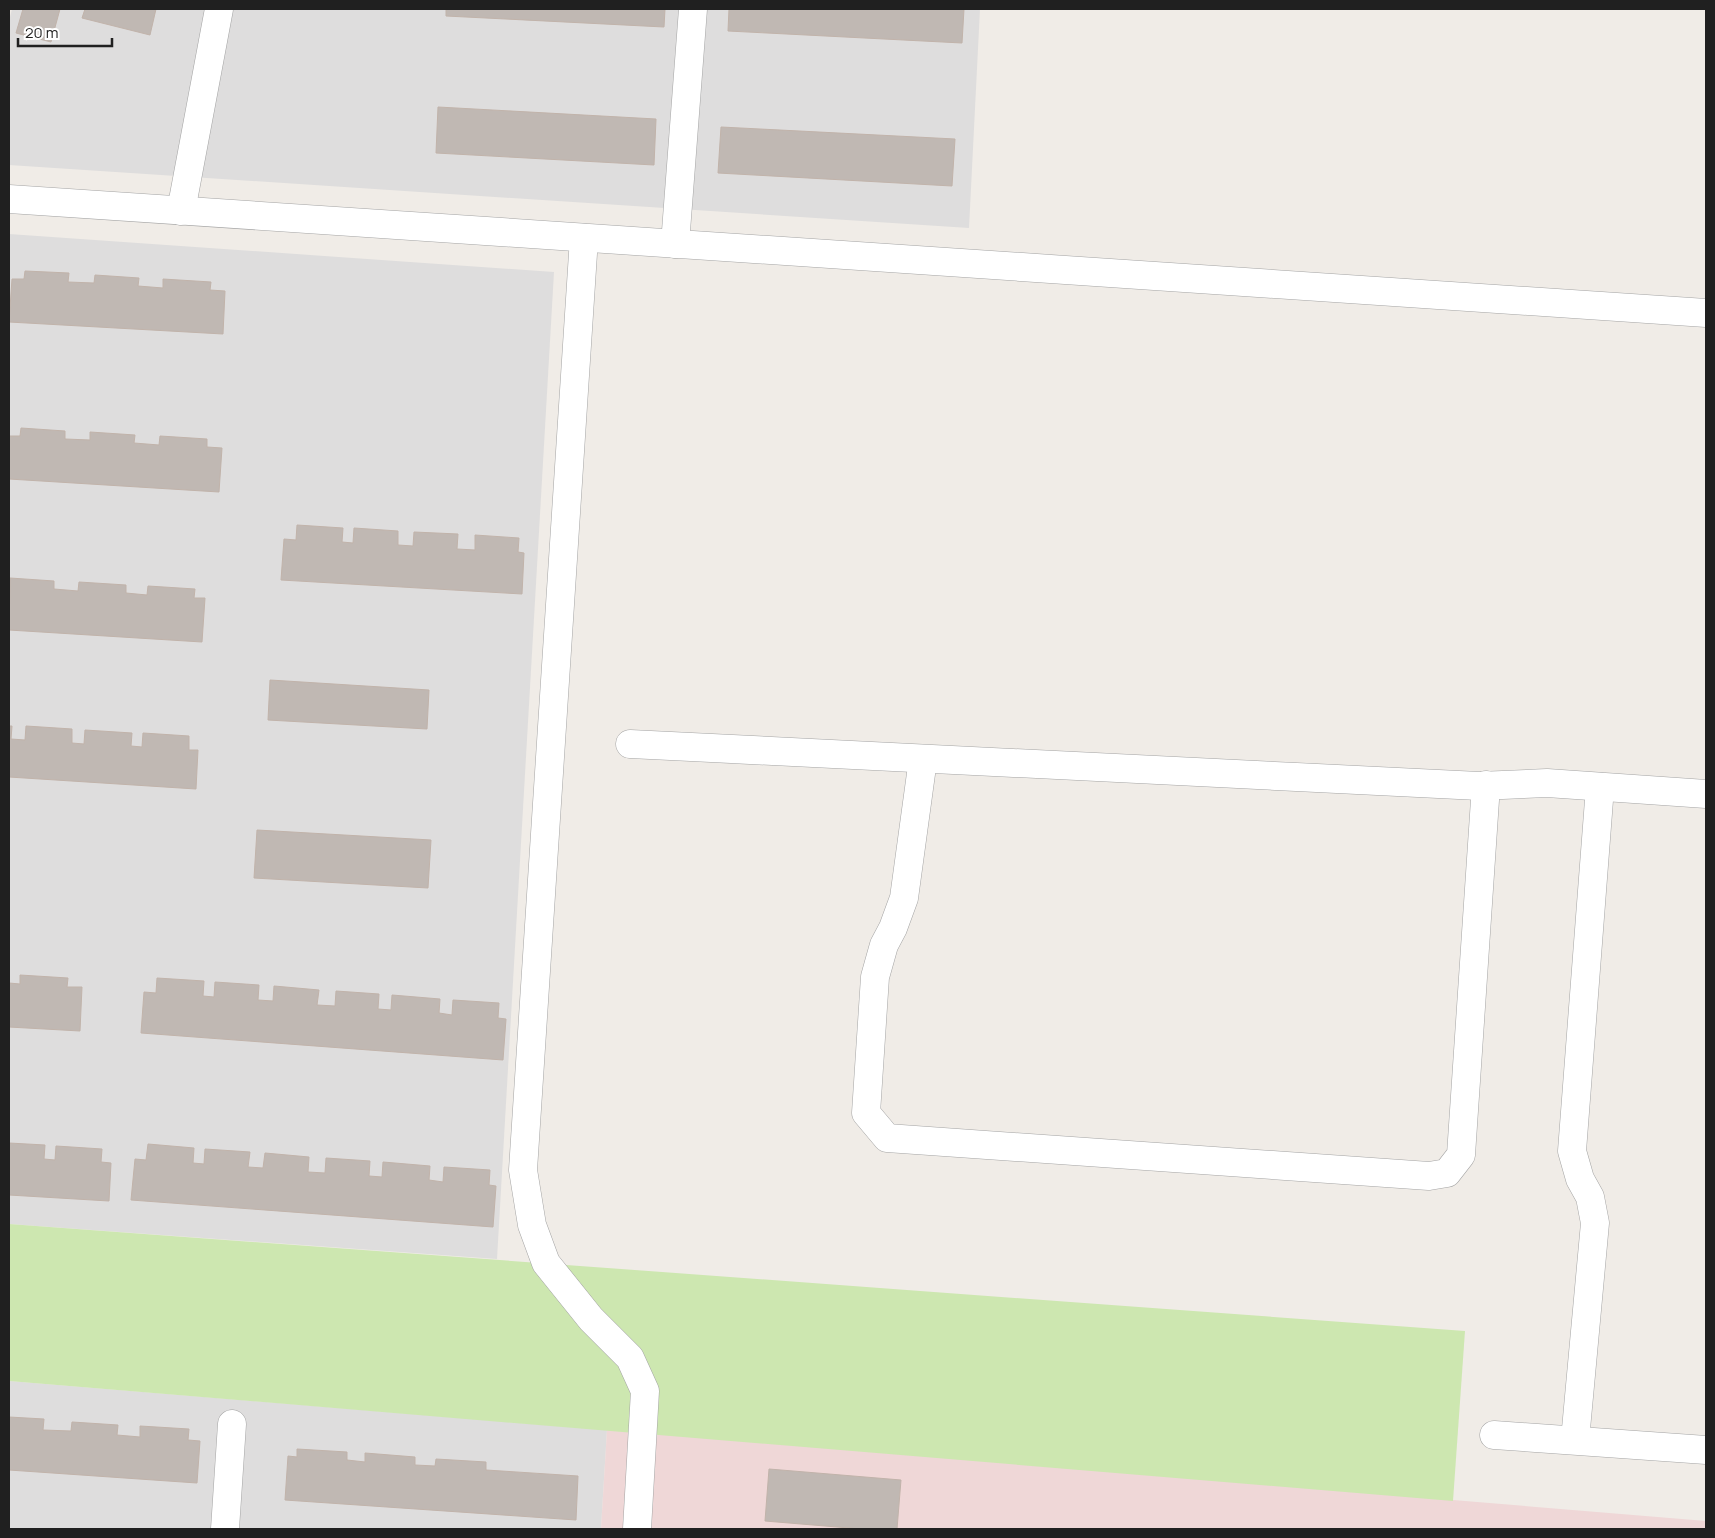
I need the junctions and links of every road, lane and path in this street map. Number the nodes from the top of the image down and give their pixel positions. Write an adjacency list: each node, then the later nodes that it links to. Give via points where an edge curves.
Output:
1 (219, 9): 4 (street)
2 (693, 9): 6 (street)
3 (9, 199): 4 (street)
4 (181, 211): 5 (street)
5 (584, 238): 6 (street); 18 (street, via 523,1170 532,1225 546,1263 591,1319 630,1358 645,1391)
6 (675, 244): 7 (street)
7 (1706, 313)
8 (630, 744): 9 (street)
9 (922, 759): 10 (street); 10 (street, via 904,898 884,945 876,977 866,1113 886,1138 1429,1176 1446,1173 1461,1155)
10 (1486, 785): 11 (street, via 1547,783)
11 (1600, 787): 12 (street); 15 (street, via 1572,1151 1580,1179 1590,1197 1596,1223)
12 (1706, 794)
13 (232, 1424): 17 (street)
14 (1494, 1435): 15 (street)
15 (1575, 1440): 16 (street)
16 (1706, 1450)
17 (224, 1529)
18 (637, 1529)

